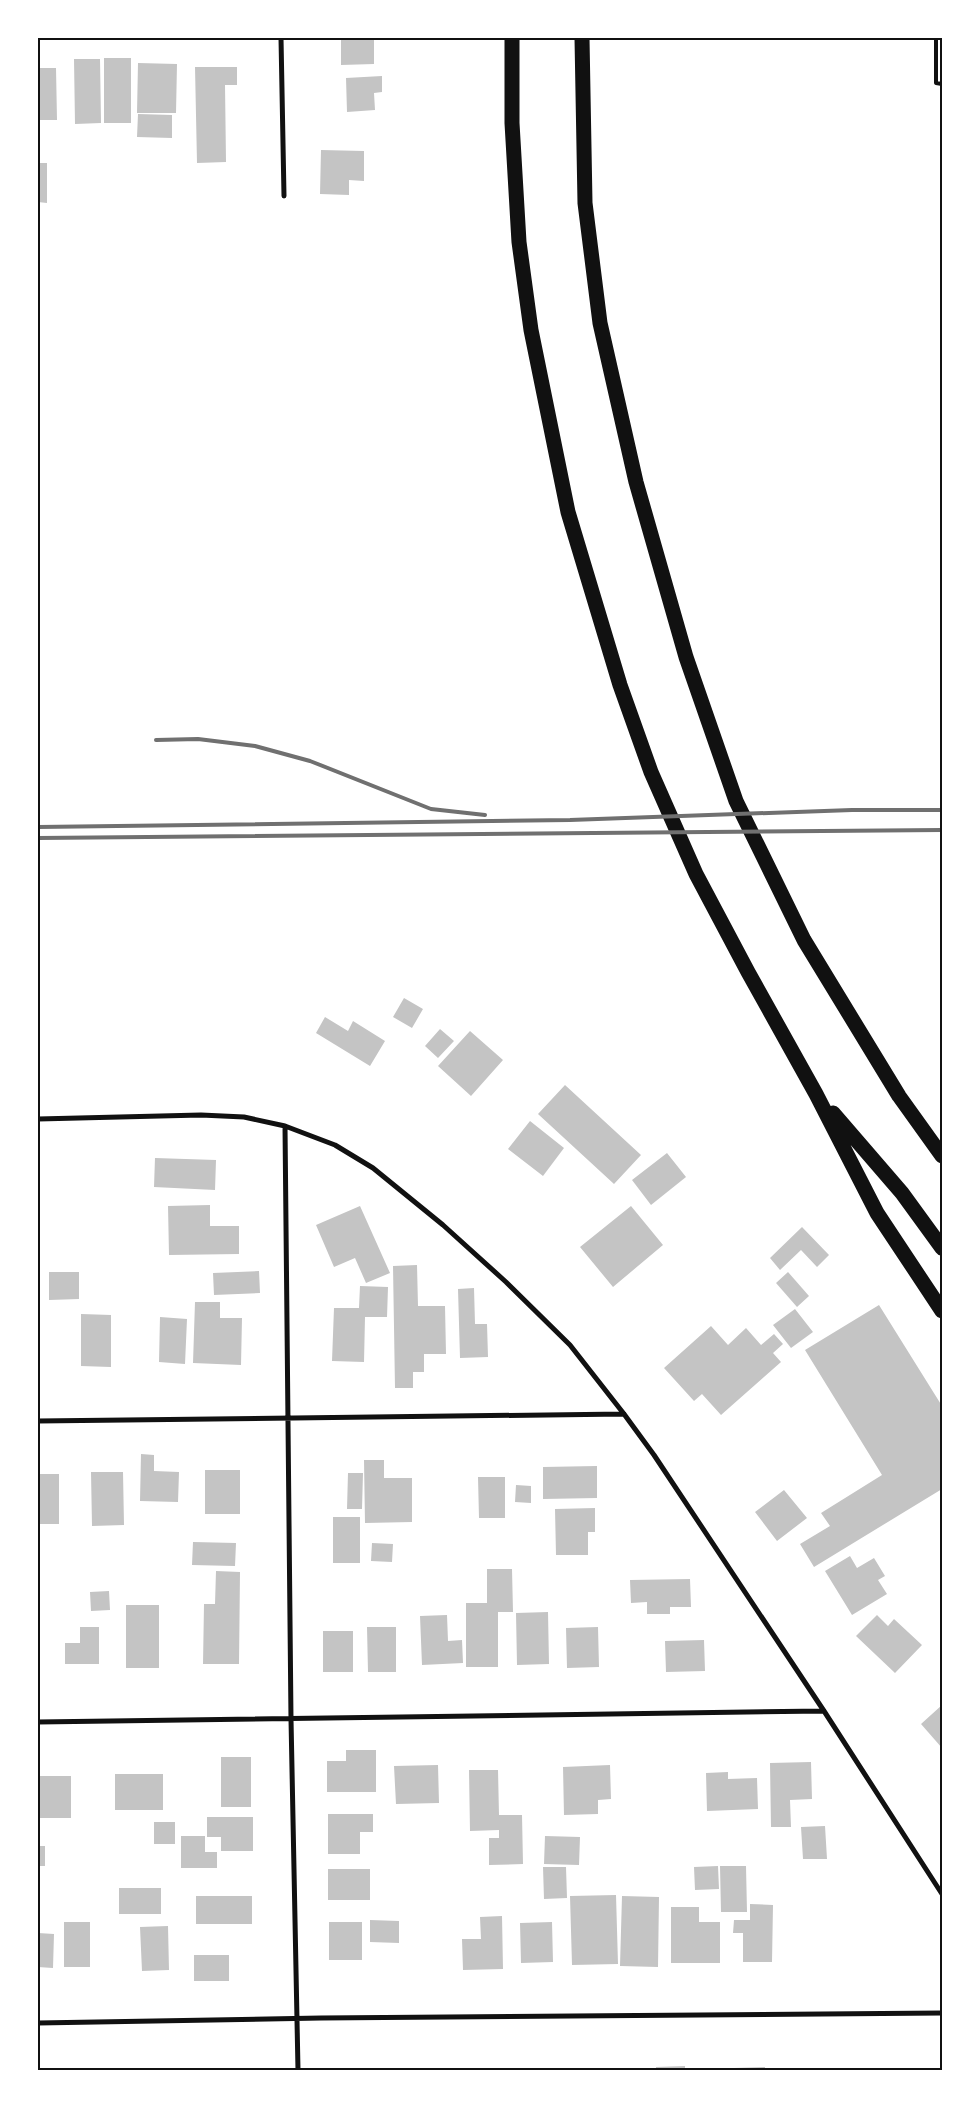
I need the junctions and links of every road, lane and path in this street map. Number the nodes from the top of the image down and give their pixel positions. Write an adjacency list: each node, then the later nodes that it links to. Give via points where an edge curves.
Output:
1 (281, 38): 6 (street)
2 (512, 38): 7 (highway, via 512,123 520,242 531,330 568,512 620,685 654,780 700,882)
3 (582, 38): 10 (highway, via 585,202 600,324 636,482 686,657 736,801 804,940 899,1096)
4 (936, 38): 5 (lane, via 936,83)
5 (942, 84)
6 (284, 196)
7 (816, 1094): 11 (highway, via 902,1193); 12 (highway, via 877,1213)
8 (38, 1119): 9 (street, via 201,1115 244,1117)
9 (285, 1126): 13 (street, via 335,1145 373,1168 443,1225 570,1345); 14 (street)
10 (942, 1156)
11 (942, 1248)
12 (942, 1311)
13 (624, 1414): 14 (street); 16 (street)
14 (287, 1418): 15 (street); 17 (street)
15 (38, 1421)
16 (824, 1711): 17 (street); 19 (street)
17 (291, 1719): 18 (street); 21 (street)
18 (38, 1722)
19 (942, 1894)
20 (942, 2013): 21 (street)
21 (296, 2018): 22 (street); 23 (street)
22 (38, 2023)
23 (298, 2070)

